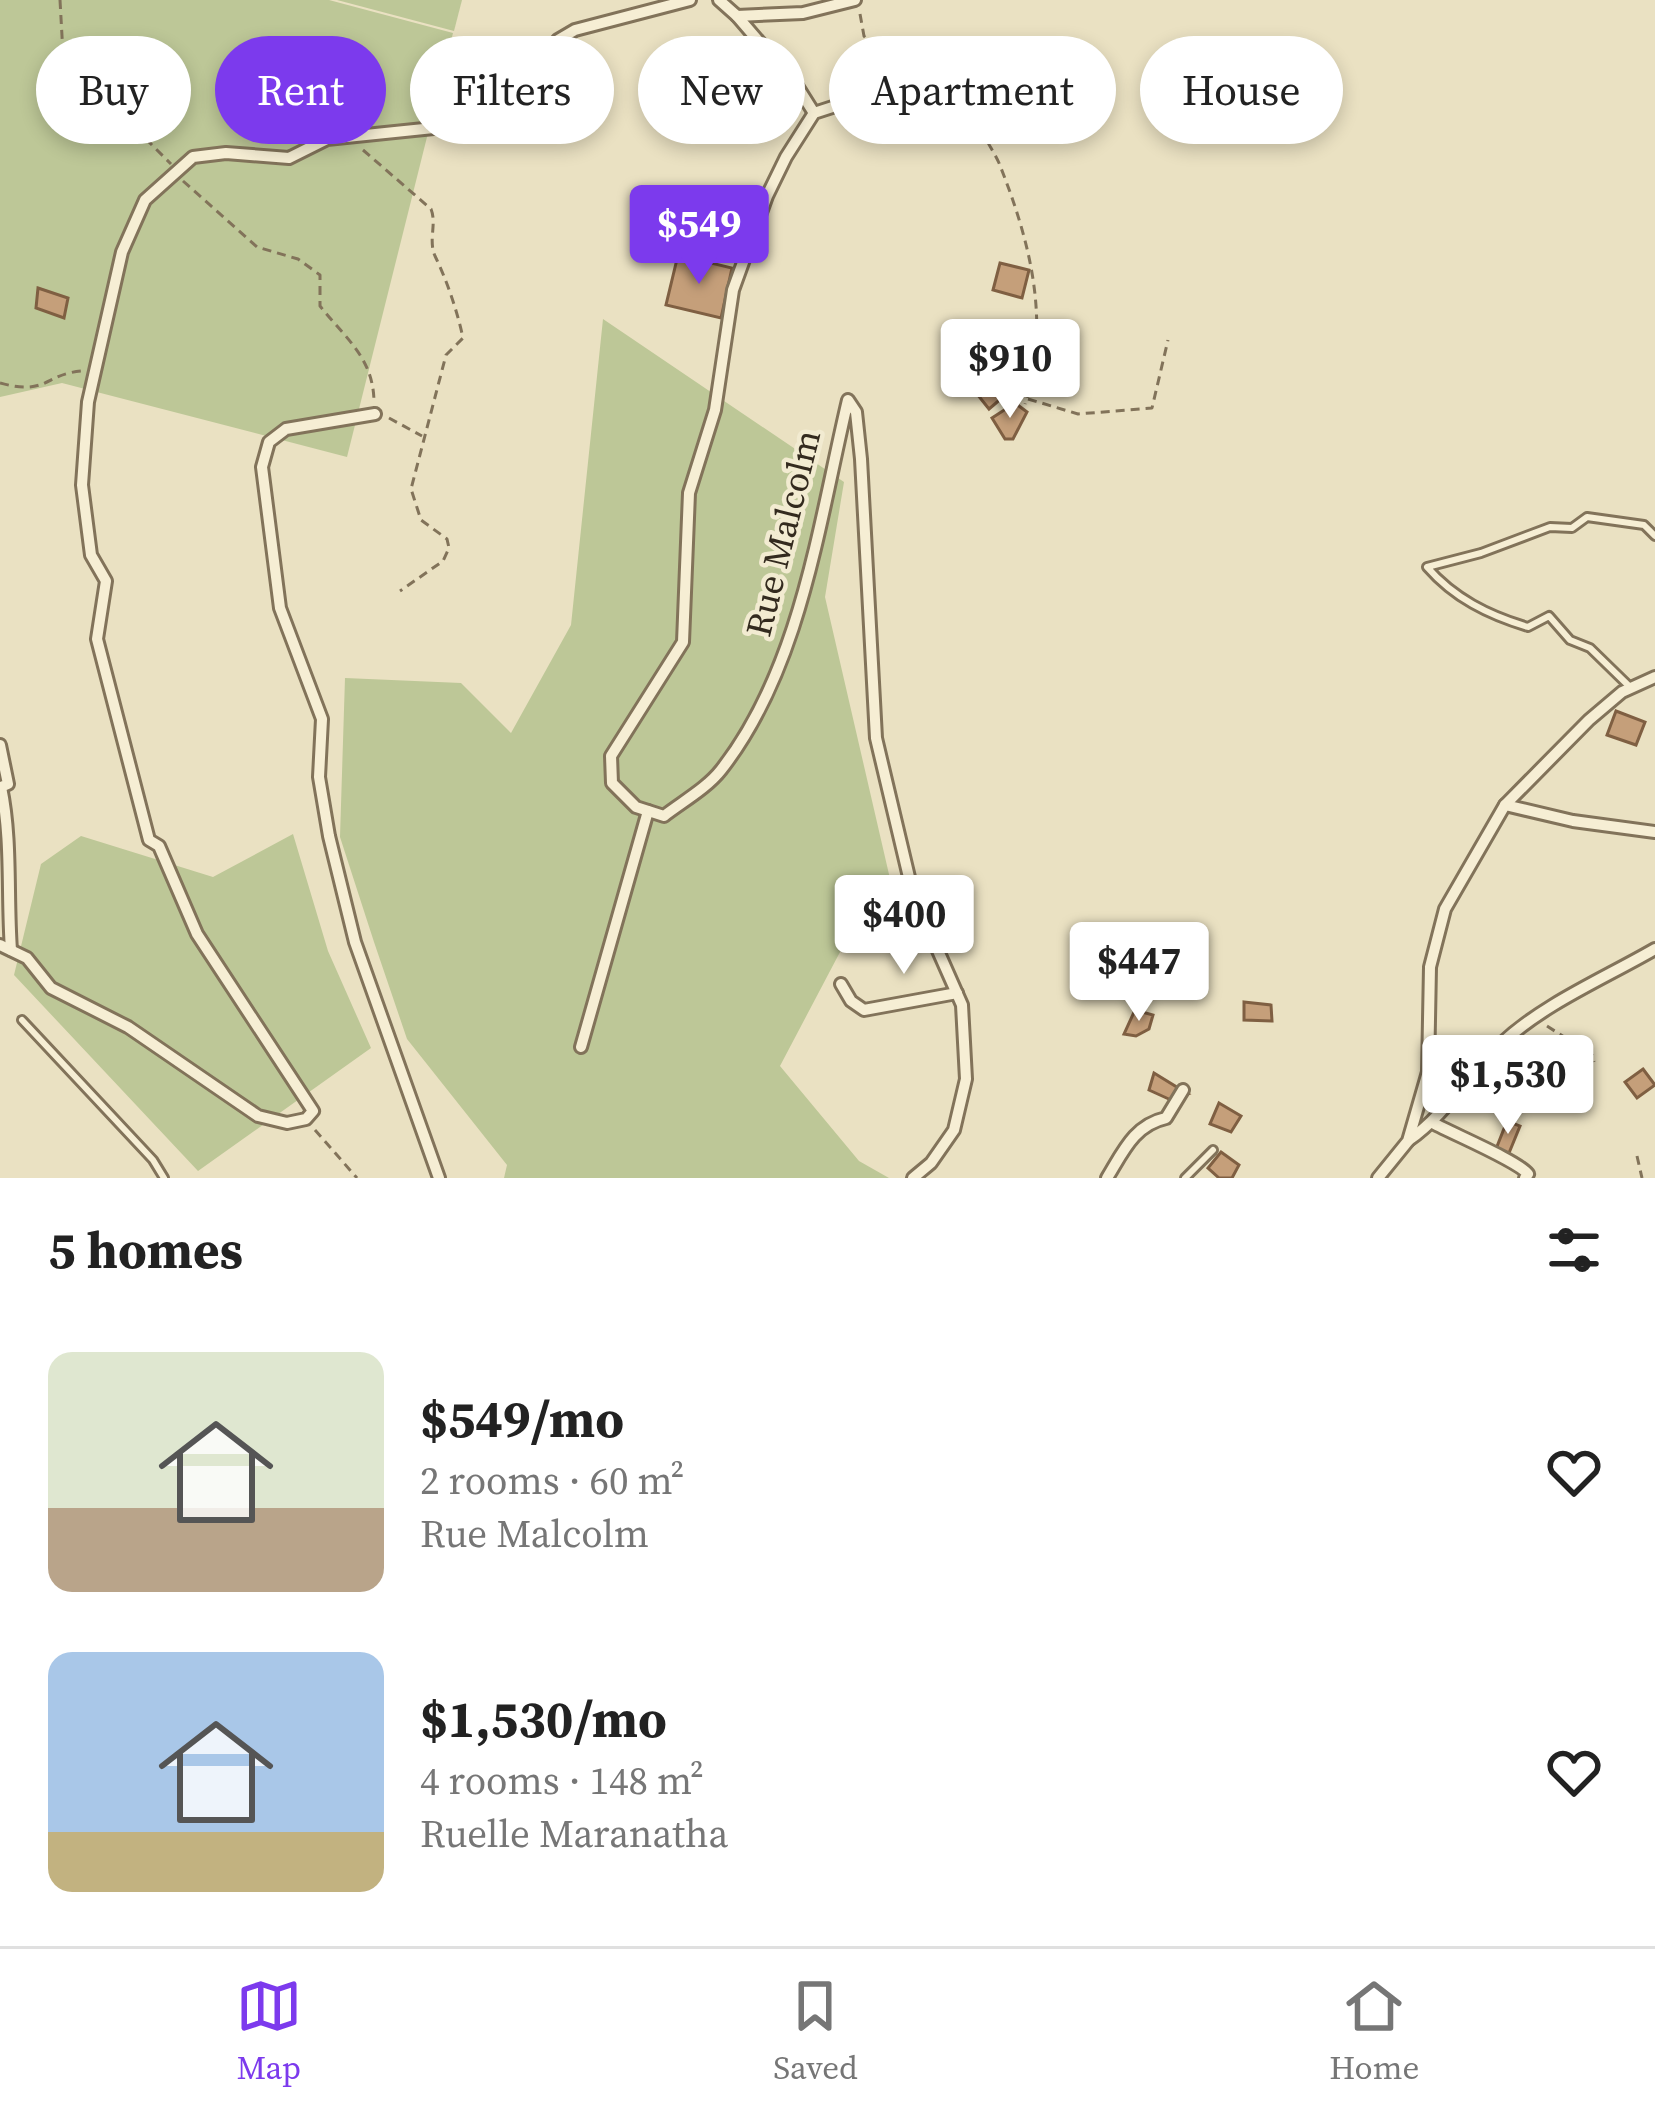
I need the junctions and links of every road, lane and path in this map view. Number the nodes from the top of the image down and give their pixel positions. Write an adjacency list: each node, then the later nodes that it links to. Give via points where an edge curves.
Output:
1 (60, 0): 13 (path, via 73,89 84,104 142,135)
2 (690, 0): 9 (street, via 575,30 453,126)
3 (719, 0): 5 (street)
4 (856, 0): 5 (street); 6 (path)
5 (737, 16): 8 (street)
6 (864, 36)
7 (829, 108): 8 (street)
8 (814, 113): 25 (street, Rue Malcolm, via 776,176 733,290 715,410 689,493 683,642 611,755 612,783)
9 (386, 133)
10 (318, 144): 13 (street, via 289,158 193,157)
11 (359, 144): 18 (path, via 431,209 435,256 463,338 446,355)
12 (989, 144): 14 (path, via 1030,249 1039,322 1026,401 1078,414 1152,408)
13 (175, 170): 15 (street, via 145,200 122,253); 17 (path, via 257,247 320,275 320,306 365,360)
14 (1168, 340)
15 (96, 370): 16 (path, via 63,373 46,386); 36 (street, via 82,484 92,555 106,580 98,639 142,823 197,934 313,1111)
16 (0, 383)
17 (375, 414): 18 (path); 43 (street, via 286,429 269,442 262,467 280,608 322,718 328,836 355,942)
18 (423, 436): 20 (path, via 411,489 421,520 449,548)
19 (1655, 536): 22 (lane, via 1644,525 1587,517 1572,528 1550,527 1427,566 1445,588 1495,617 1528,626 1549,616)
20 (400, 591)
21 (1655, 677): 22 (street)
22 (1630, 687): 24 (street)
23 (0, 745): 27 (street, via 10,778 1,787 9,827)
24 (1505, 806): 26 (street); 38 (street, via 1436,935 1428,1072)
25 (648, 811): 30 (street, Rue Malcolm, via 664,816 719,772 776,676 808,578 848,400 861,459 876,738 913,893); 33 (street)
26 (1655, 832)
27 (5, 948): 36 (street, via 26,958 51,988 128,1028 258,1116 287,1124)
28 (1655, 949): 31 (street)
29 (841, 983): 30 (street, via 864,1010)
30 (957, 993): 44 (street, Rue Malcolm, via 966,1079 954,1130)
31 (1536, 1018): 34 (path); 37 (street, via 1502,1043)
32 (22, 1020): 41 (lane)
33 (581, 1047)
34 (1594, 1062)
35 (1183, 1090): 45 (street, via 1166,1118 1148,1121 1128,1142)
36 (306, 1119): 42 (path)
37 (1433, 1123): 38 (street); 48 (street, via 1521,1166)
38 (1408, 1141): 47 (street)
39 (1213, 1150): 46 (lane)
40 (1637, 1156): 49 (path)
41 (164, 1178)
42 (357, 1178)
43 (439, 1178)
44 (913, 1178)
45 (1107, 1178)
46 (1185, 1178)
47 (1378, 1178)
48 (1525, 1178)
49 (1642, 1178)

